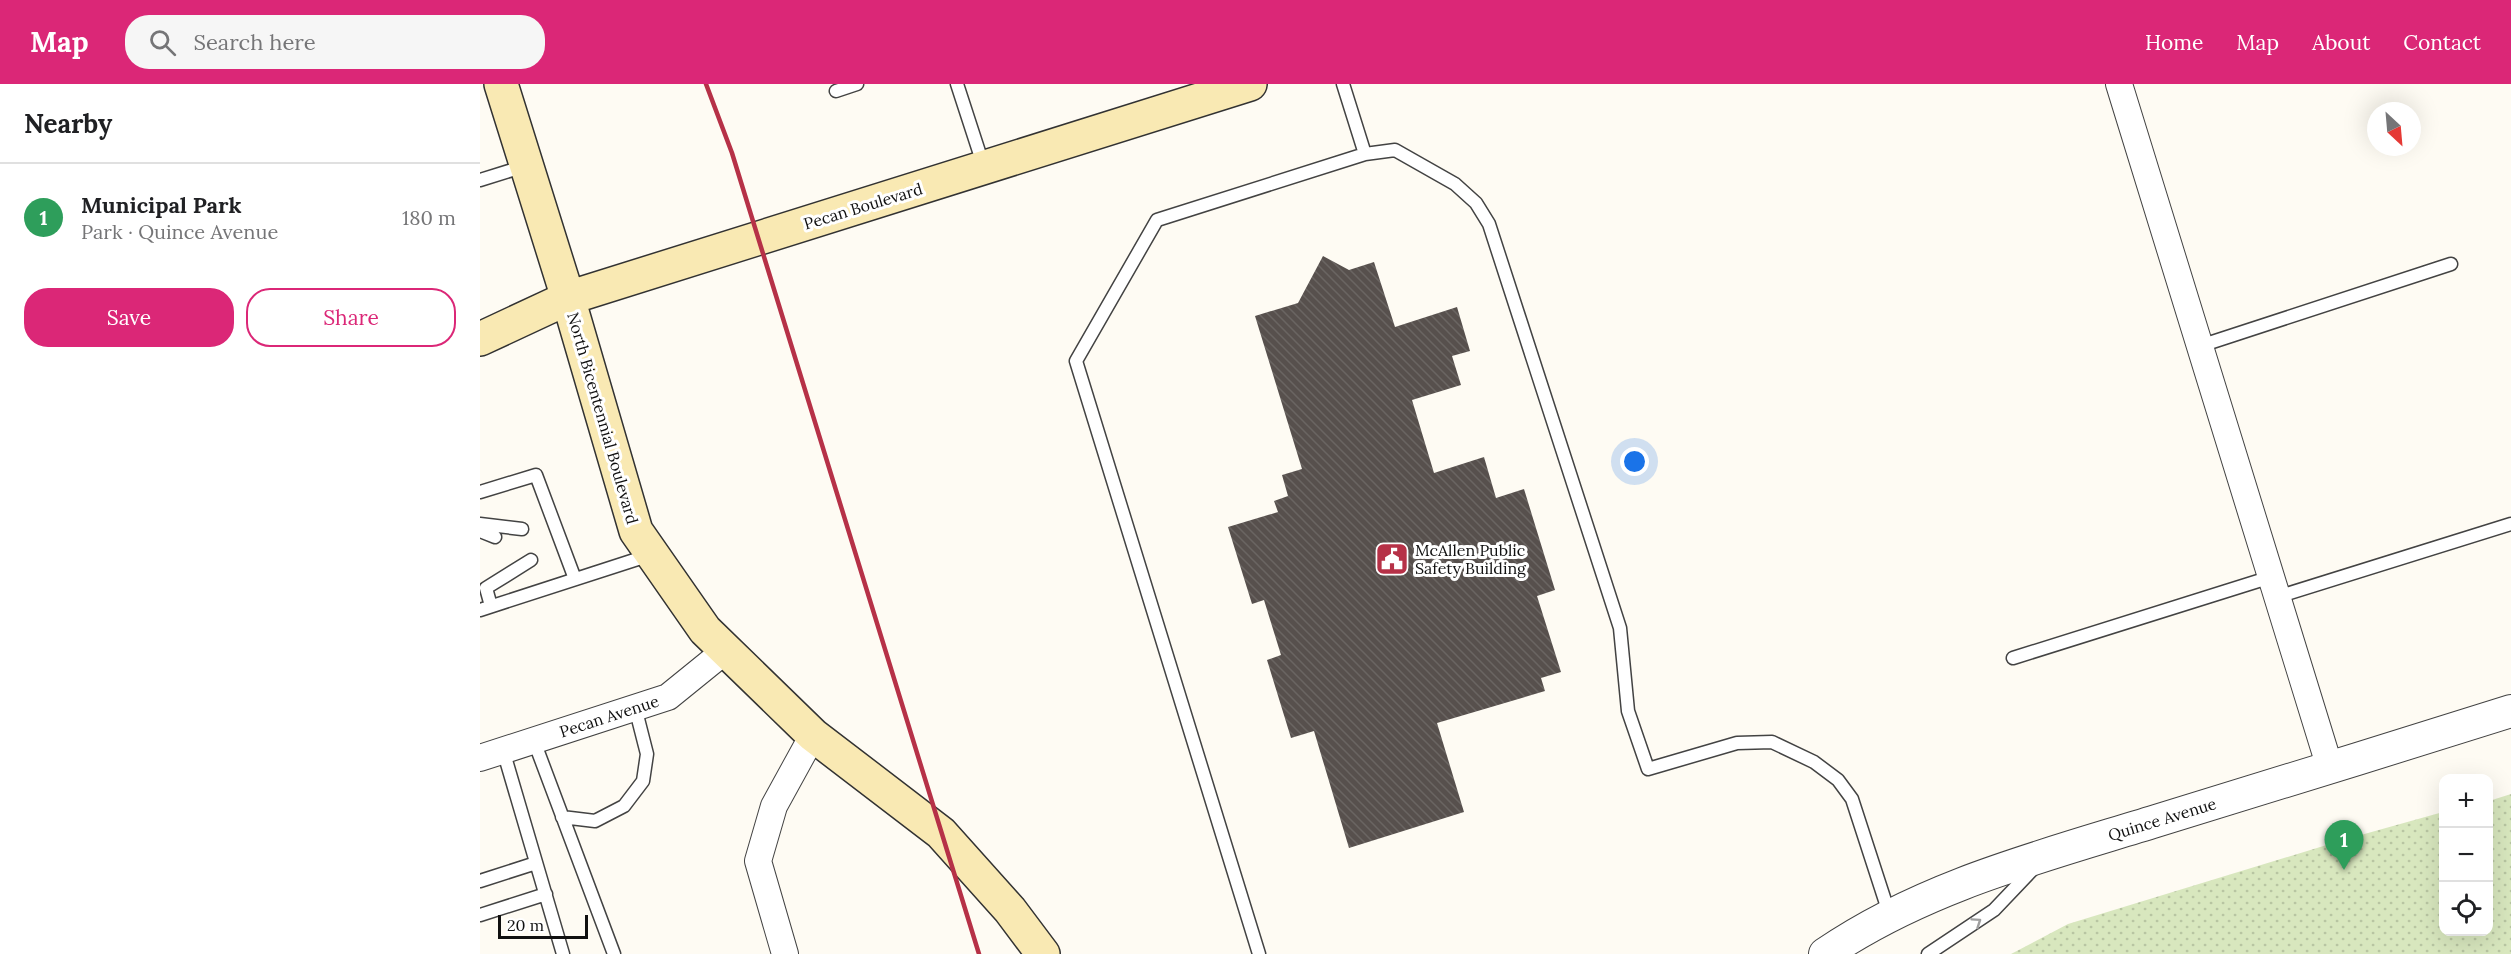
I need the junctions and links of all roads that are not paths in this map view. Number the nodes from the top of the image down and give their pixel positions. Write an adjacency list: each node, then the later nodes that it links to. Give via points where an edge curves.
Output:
1 (501, 84): 9 (main road, North Bicentennial Boulevard)
2 (857, 84): 7 (lane)
3 (957, 84): 10 (lane)
4 (1250, 84): 10 (main road, Pecan Boulevard)
5 (1343, 84): 8 (lane)
6 (2119, 84): 15 (street)
7 (836, 91)
8 (1365, 154): 43 (lane, via 1395,150 1455,184 1476,203 1489,224 1620,627 1628,711 1648,769 1737,743 1772,742 1814,762 1838,780 1852,798); 48 (lane, via 1157,220 1076,361)
9 (527, 166): 11 (lane); 13 (main road, North Bicentennial Boulevard)
10 (984, 168): 13 (main road, Pecan Boulevard)
11 (480, 180)
12 (2451, 264): 15 (lane)
13 (568, 298): 14 (main road, Pecan Boulevard); 22 (main road, North Bicentennial Boulevard, via 636,531)
14 (480, 339)
15 (2200, 346): 27 (street)
16 (480, 492): 25 (lane, via 536,475)
17 (480, 524): 19 (lane)
18 (2511, 524): 27 (lane)
19 (522, 529)
20 (480, 531): 21 (lane)
21 (495, 537)
22 (652, 554): 25 (lane); 29 (main road, North Bicentennial Boulevard, via 705,630)
23 (531, 560): 26 (lane)
24 (504, 568): 26 (lane)
25 (575, 579): 28 (lane)
26 (482, 586): 28 (lane)
27 (2274, 587): 30 (lane); 36 (street)
28 (485, 608)
29 (726, 650): 31 (street, Pecan Avenue, via 668,697); 33 (main road, North Bicentennial Boulevard)
30 (2013, 658)
31 (635, 707): 34 (street, Pecan Avenue); 37 (lane, via 647,754 643,781 624,806 595,821)
32 (2511, 711): 36 (street, Quince Avenue)
33 (813, 735): 46 (street, via 774,806 758,861); 47 (main road, North Bicentennial Boulevard, via 941,833 1010,910)
34 (534, 741): 35 (street, Pecan Avenue); 37 (lane)
35 (491, 754): 39 (lane)
36 (2330, 768): 38 (street, Quince Avenue)
37 (562, 817): 45 (lane)
38 (2046, 855): 43 (street, Quince Avenue, via 1996,871); 50 (lane, one-way to 38, via 1994,910)
39 (536, 863): 40 (lane); 41 (lane)
40 (480, 881)
41 (546, 894): 42 (lane); 44 (lane)
42 (480, 915)
43 (1890, 917): 49 (street, Quince Avenue)
44 (563, 954)
45 (614, 954)
46 (785, 954)
47 (1043, 954)
48 (1259, 954)
49 (1825, 954)
50 (1928, 954)

